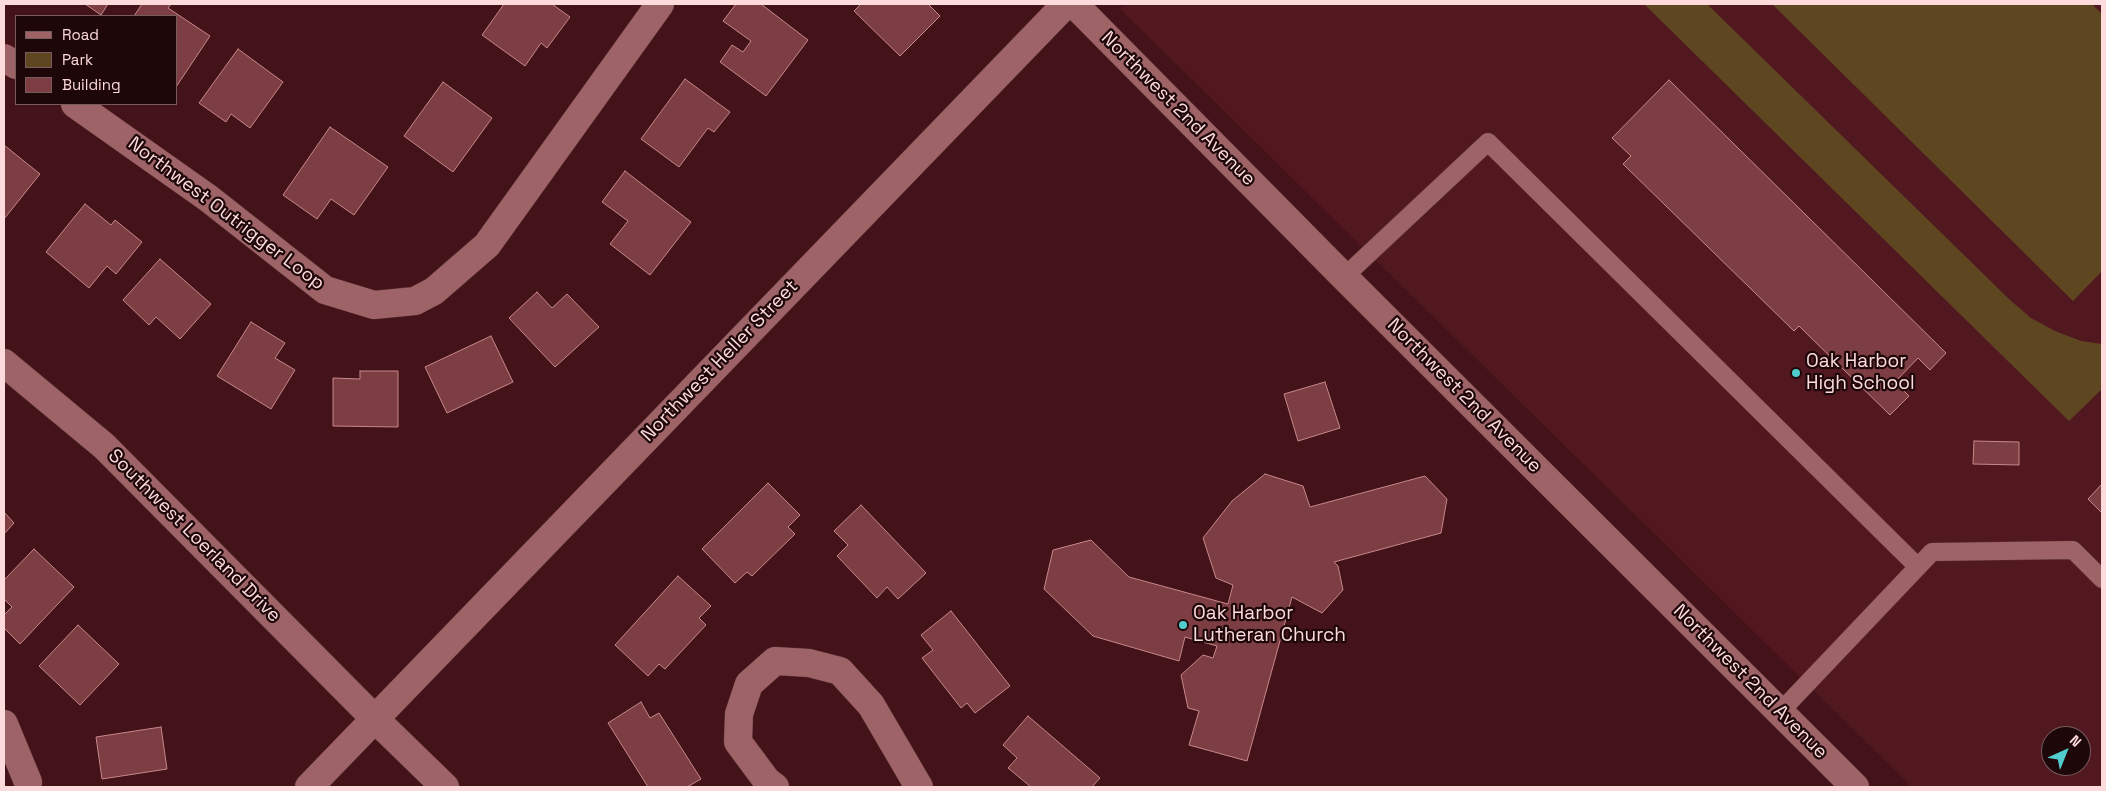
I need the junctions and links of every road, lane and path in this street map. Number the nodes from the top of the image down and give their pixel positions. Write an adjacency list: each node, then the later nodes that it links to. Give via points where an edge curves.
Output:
1 (660, 4): 6 (street, Northwest Outrigger Loop, via 488,245 434,291 415,301 374,305 325,290 208,198)
2 (1066, 4): 12 (street, Northwest Heller Street)
3 (1074, 4): 7 (street, Northwest 2nd Avenue)
4 (4, 58): 5 (street)
5 (15, 64)
6 (76, 105)
7 (1344, 277): 9 (lane, via 1488,142); 11 (street, Northwest 2nd Avenue)
8 (4, 363): 12 (street, Southwest Loerland Drive, via 104,446)
9 (1918, 567): 10 (lane, via 1932,552 2073,550); 11 (lane)
10 (2102, 579)
11 (1780, 712): 19 (street, Northwest 2nd Avenue)
12 (375, 719): 15 (street, Northwest Heller Street); 16 (street, Southwest Loerland Drive)
13 (4, 724): 14 (street)
14 (28, 782)
15 (309, 787)
16 (446, 787)
17 (775, 787): 18 (street, via 767,782 738,742 738,714 750,684 775,661 809,663 840,671 870,705)
18 (919, 787)
19 (1855, 787)

